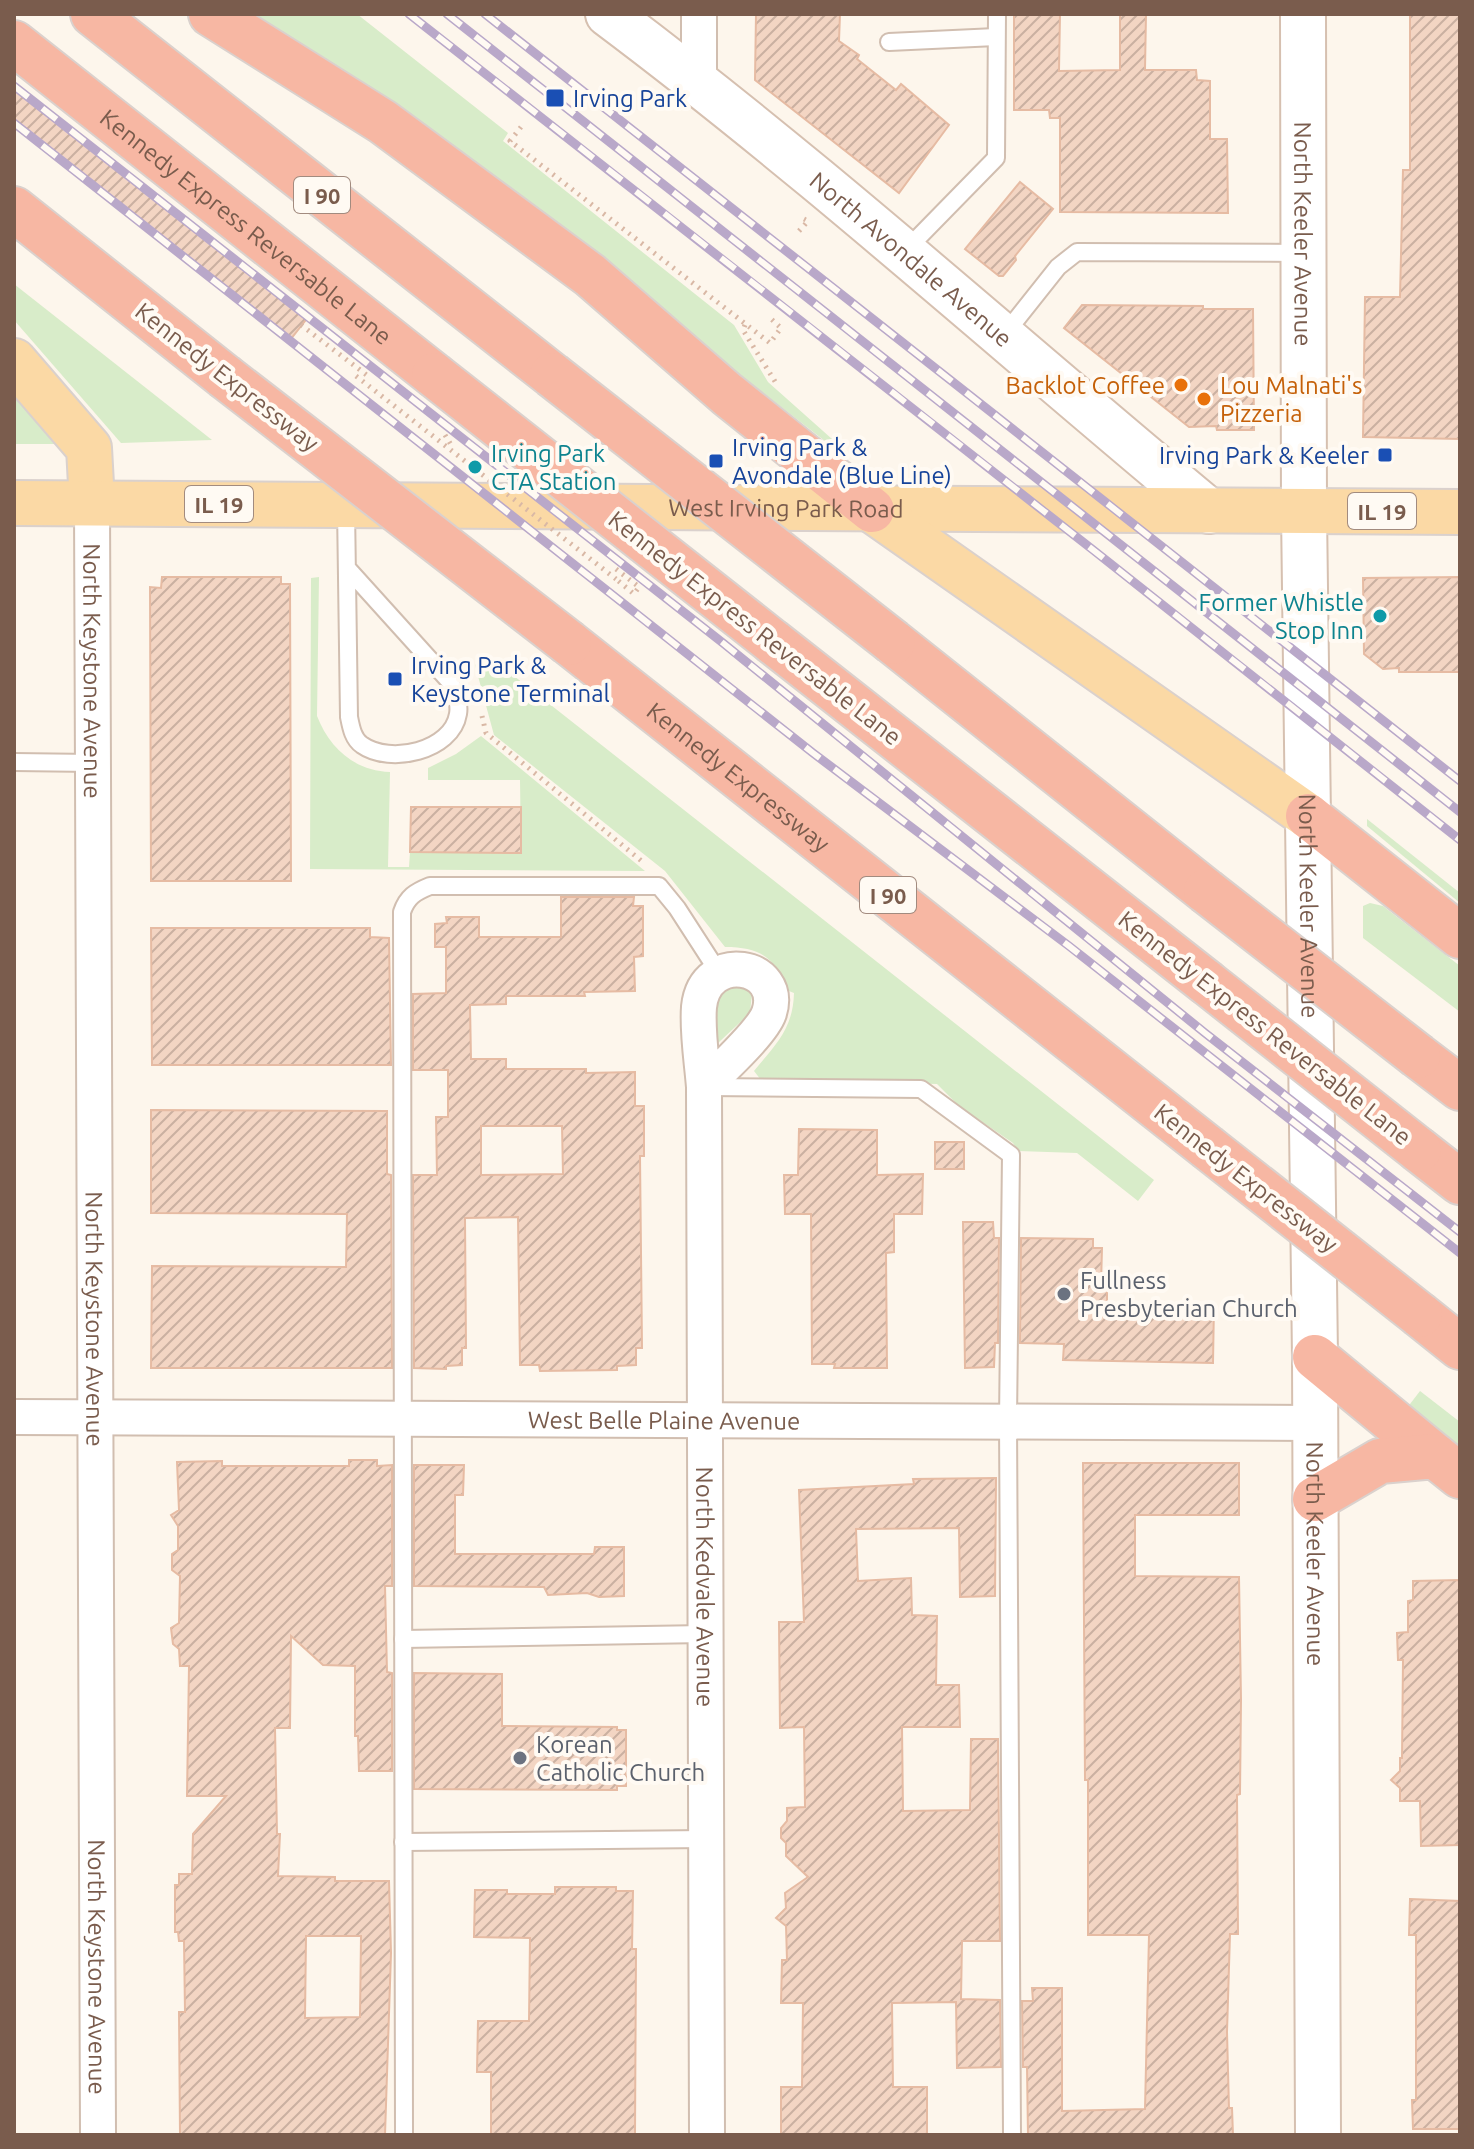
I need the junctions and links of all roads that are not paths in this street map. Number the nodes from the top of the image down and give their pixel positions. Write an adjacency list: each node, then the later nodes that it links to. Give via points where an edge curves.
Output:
1 (93, 14): 30 (highway, I 90, bridge)
2 (211, 14): 19 (highway, via 383,122 590,275)
3 (608, 14): 10 (street, North Avondale Avenue)
4 (699, 14): 10 (street)
5 (997, 14): 7 (lane)
6 (1303, 14): 13 (street, North Keeler Avenue)
7 (996, 37): 8 (lane); 12 (lane, via 996,158)
8 (889, 42)
9 (14, 43): 31 (highway, Kennedy Express Reversable Lane, bridge)
10 (699, 83): 12 (street, North Avondale Avenue)
11 (14, 209): 32 (highway, Kennedy Expressway / I 90, bridge)
12 (904, 252): 14 (street, North Avondale Avenue)
13 (1303, 253): 14 (lane, via 1077,252 1058,267); 21 (street, North Keeler Avenue)
14 (1003, 336): 20 (street, North Avondale Avenue)
15 (14, 361): 17 (main road, via 89,448)
16 (14, 503): 17 (main road, West Irving Park Road / IL 19)
17 (92, 503): 18 (main road, West Irving Park Road / IL 19); 25 (street, North Keystone Avenue)
18 (346, 506): 19 (main road, West Irving Park Road / IL 19); 23 (lane)
19 (872, 510): 20 (main road, West Irving Park Road / IL 19); 26 (main road)
20 (1209, 511): 21 (main road, West Irving Park Road / IL 19)
21 (1304, 512): 22 (main road, West Irving Park Road / IL 19); 26 (street, North Keeler Avenue)
22 (1460, 512)
23 (348, 569): 23 (lane, via 451,683 458,714 445,738 409,752 379,753 360,744 353,733)
24 (14, 762): 25 (lane)
25 (93, 763): 35 (street, North Keystone Avenue)
26 (1308, 816): 27 (highway); 33 (street, North Keeler Avenue)
27 (1460, 936)
28 (719, 973): 29 (street, North Kedvale Avenue, via 699,1005); 29 (street, via 730,968 753,972 765,983 770,1003 761,1026); 36 (lane, via 659,886 430,886 406,901)
29 (704, 1087): 37 (street, North Kedvale Avenue); 38 (lane, via 921,1089 1011,1155)
30 (1460, 1088)
31 (1460, 1182)
32 (1460, 1347)
33 (1315, 1357): 39 (street, North Keeler Avenue); 40 (highway)
34 (14, 1417): 35 (street, West Belle Plaine Avenue)
35 (95, 1417): 36 (street, West Belle Plaine Avenue); 46 (street, North Keystone Avenue)
36 (402, 1418): 37 (street, West Belle Plaine Avenue); 43 (lane)
37 (705, 1418): 38 (street, West Belle Plaine Avenue); 42 (street, North Kedvale Avenue)
38 (1008, 1421): 39 (street, West Belle Plaine Avenue); 49 (lane)
39 (1315, 1423): 41 (street, North Keeler Avenue)
40 (1447, 1466): 41 (highway, via 1380,1461)
41 (1315, 1499): 50 (street, North Keeler Avenue)
42 (705, 1634): 43 (lane); 44 (street, North Kedvale Avenue)
43 (403, 1639): 45 (lane)
44 (706, 1839): 45 (lane); 48 (street, North Kedvale Avenue)
45 (403, 1842): 47 (lane)
46 (98, 2135)
47 (404, 2135)
48 (707, 2135)
49 (1012, 2135)
50 (1318, 2135)

